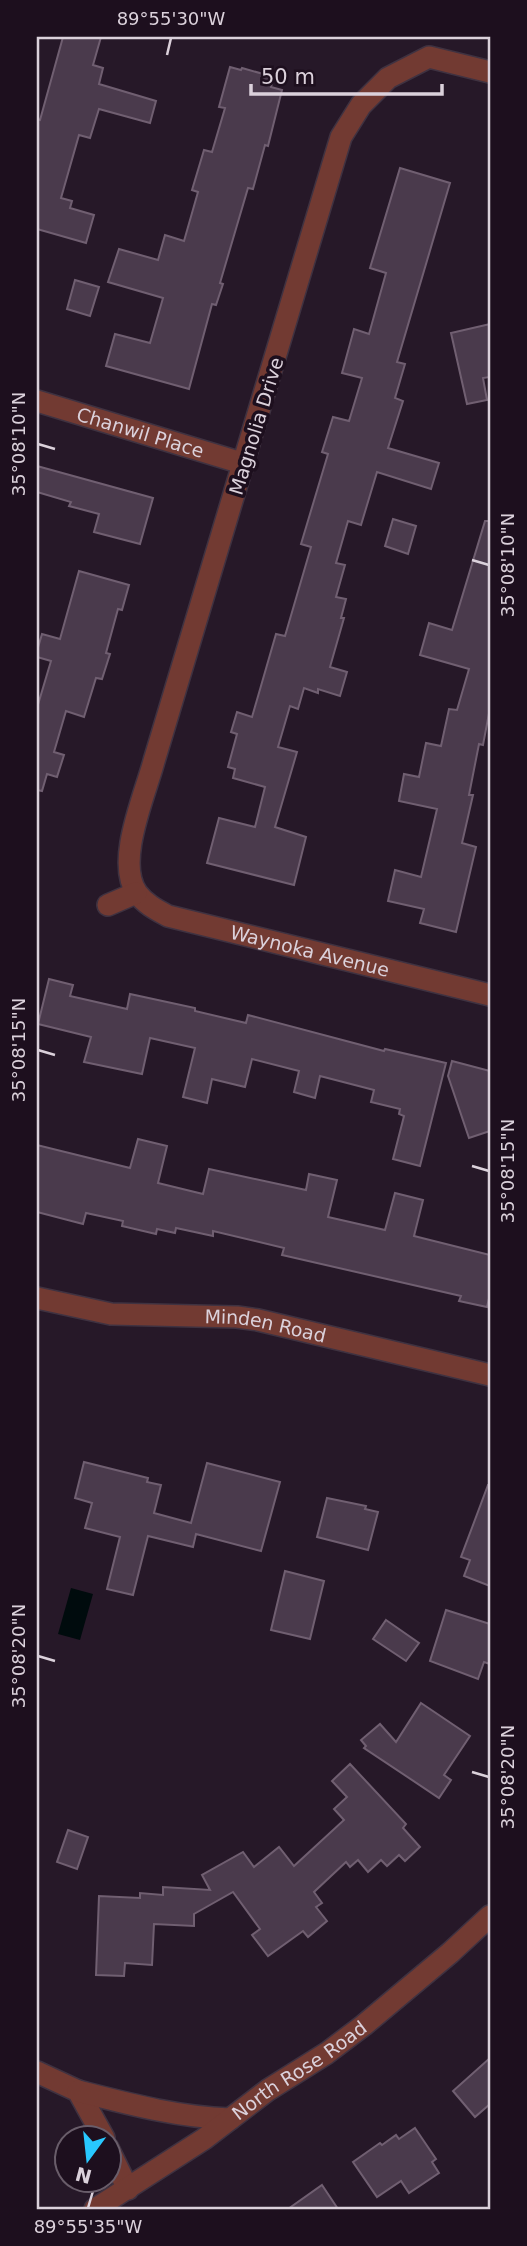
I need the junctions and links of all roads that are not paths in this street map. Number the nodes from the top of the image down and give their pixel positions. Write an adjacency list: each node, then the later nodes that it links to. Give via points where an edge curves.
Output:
1 (490, 72): 3 (street, Magnolia Drive, via 429,57 388,78 361,105 341,137)
2 (37, 401): 3 (street, Chanwil Place)
3 (245, 464): 4 (street, Magnolia Drive, via 129,850)
4 (136, 893): 5 (street); 6 (street, Waynoka Avenue, via 168,916)
5 (108, 905)
6 (490, 995)
7 (37, 1298): 8 (street, Minden Road, via 111,1314 258,1320)
8 (490, 1375)
9 (490, 1916): 12 (street, North Rose Road, via 364,2025)
10 (37, 2072): 11 (street)
11 (78, 2091): 12 (street, via 154,2111); 13 (street)
12 (230, 2119): 15 (street, North Rose Road)
13 (97, 2124)
14 (122, 2177): 15 (street)
15 (128, 2189): 16 (street, North Rose Road)
16 (95, 2209)

